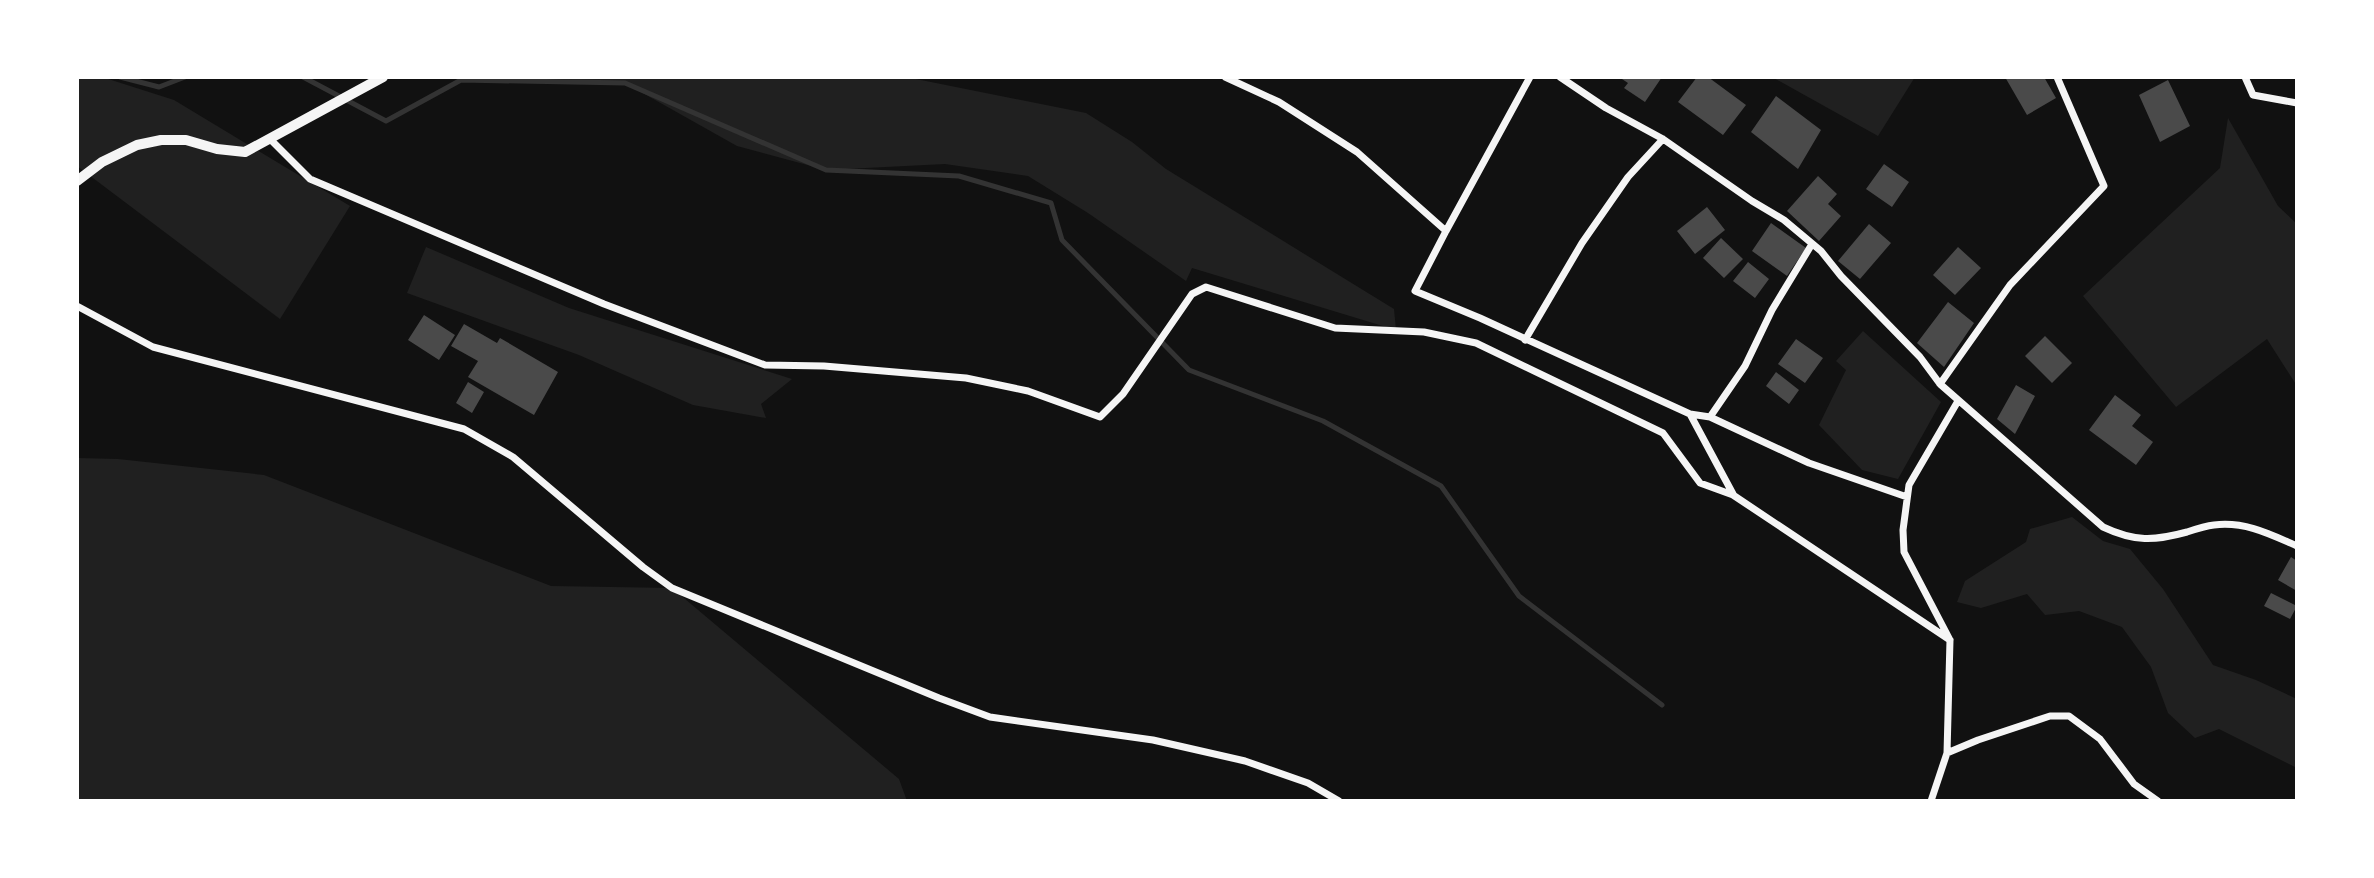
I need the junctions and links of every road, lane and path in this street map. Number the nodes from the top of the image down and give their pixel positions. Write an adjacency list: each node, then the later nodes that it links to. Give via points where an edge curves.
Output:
1 (383, 77): 8 (street)
2 (1225, 77): 11 (street, via 1279,102 1357,152)
3 (1530, 77): 11 (street)
4 (1560, 77): 9 (street)
5 (2057, 77): 15 (street, via 2104,186 2010,285)
6 (2245, 77): 7 (street, via 2253,95)
7 (2297, 103)
8 (270, 139): 10 (street, via 245,152 186,140 138,145 102,162); 19 (street, via 310,179 604,304 765,365 966,378 1028,391 1100,417 1123,394 1192,293 1206,287 1335,328 1424,332 1476,343 1663,433 1700,483)
9 (1663, 139): 12 (street); 14 (street, via 1628,177 1582,243)
10 (77, 181)
11 (1446, 231): 14 (street, via 1415,291)
12 (1812, 244): 15 (street); 18 (street, via 1745,366)
13 (77, 306): 24 (street, via 153,347 464,429 513,457 672,588 939,698 990,717 1153,740 1245,761 1308,783)
14 (1525, 340): 17 (street)
15 (1940, 384): 16 (street)
16 (1958, 401): 20 (street, via 1909,485); 21 (street, via 2103,527 2123,537 2148,539 2214,525 2247,525)
17 (1690, 414): 18 (street); 19 (street)
18 (1710, 417): 20 (street, via 1809,463)
19 (1733, 495): 22 (street)
20 (1908, 496): 22 (street, via 1905,552)
21 (2297, 546)
22 (1950, 640): 23 (street)
23 (1947, 752): 25 (street); 26 (street, via 2050,716 2069,716 2100,739 2134,784)
24 (1339, 801)
25 (1931, 801)
26 (2158, 801)

